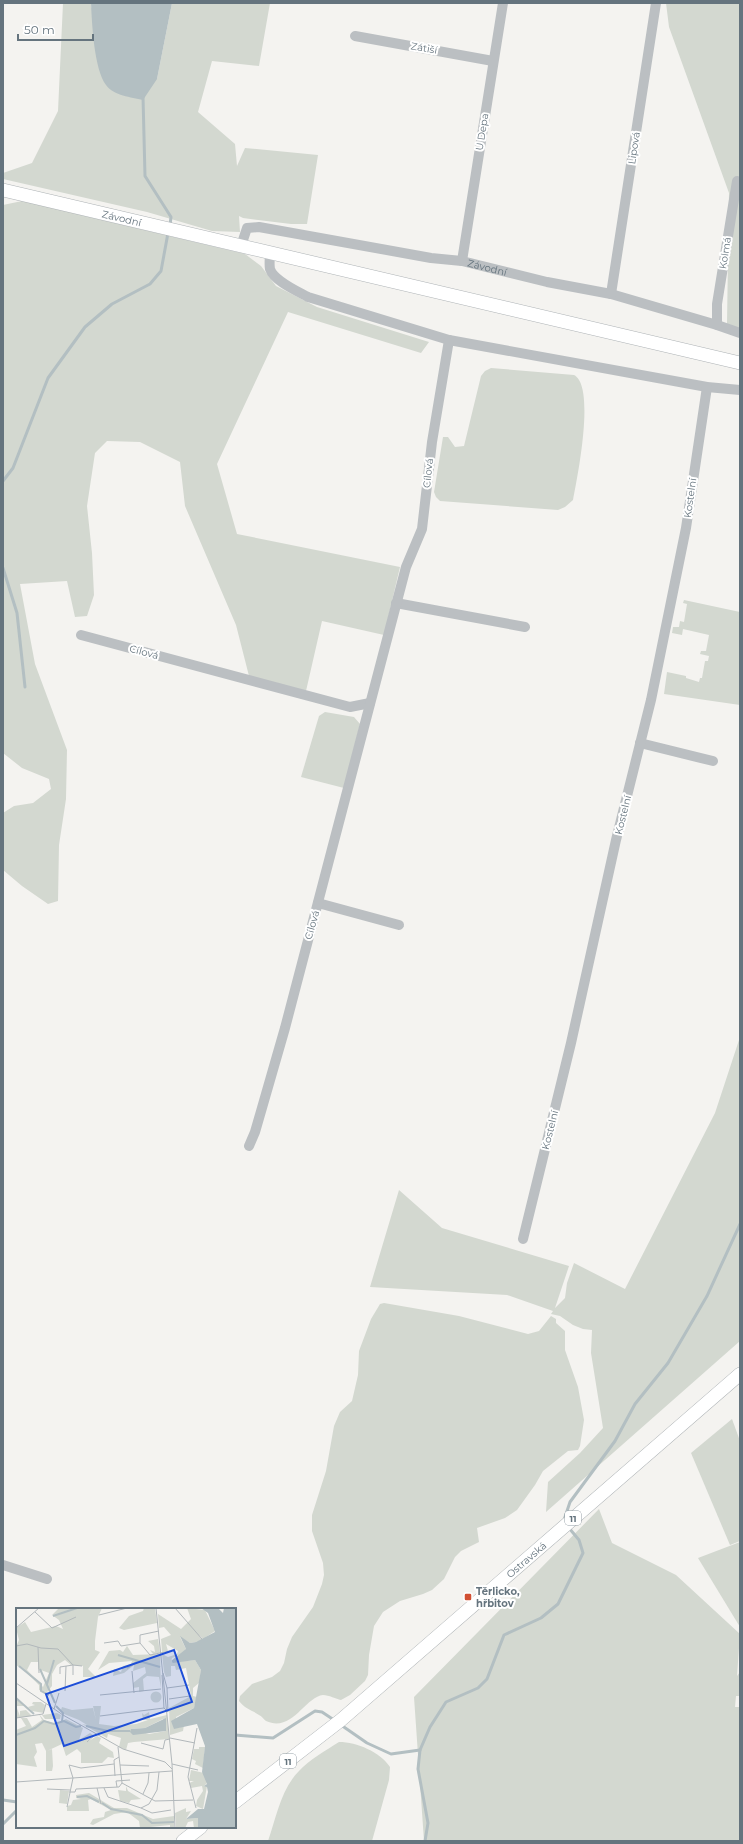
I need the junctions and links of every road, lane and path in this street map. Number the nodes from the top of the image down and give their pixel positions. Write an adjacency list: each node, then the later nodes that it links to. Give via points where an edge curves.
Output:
1 (503, 3): 4 (street, U Depa)
2 (656, 3): 10 (street, Lipová)
3 (355, 36): 4 (street, Zátiší)
4 (493, 61): 9 (street, U Depa)
5 (737, 181): 11 (street, Kolmá, via 717,304)
6 (3, 190): 7 (main road, Závodní)
7 (241, 246): 8 (main road, Závodní); 9 (street, Závodní, via 247,228 259,227 431,258)
8 (270, 253): 13 (street, via 272,272 288,288 308,297); 14 (main road, Závodní)
9 (462, 261): 10 (street, Závodní, via 547,282)
10 (611, 294): 11 (street, Závodní)
11 (717, 325): 12 (street, Závodní)
12 (740, 333)
13 (449, 340): 15 (street); 17 (street, Cílová, via 432,442 422,529 406,567)
14 (740, 363)
15 (707, 387): 16 (street); 21 (street, Kostelní, via 686,528)
16 (740, 390)
17 (396, 603): 18 (street); 20 (street, Cílová)
18 (524, 627)
19 (81, 634): 20 (street, Cílová, via 350,707)
20 (370, 703): 23 (street, Cílová)
21 (640, 743): 22 (street); 26 (street, Kostelní)
22 (714, 761)
23 (318, 903): 24 (street); 25 (street, Cílová, via 285,1028)
24 (399, 925)
25 (249, 1146)
26 (523, 1239)
27 (739, 1380): 30 (main road, Ostravská / 11, via 341,1720)
28 (3, 1565): 29 (street)
29 (48, 1579)
30 (236, 1801)
31 (200, 1828): 32 (main road)
32 (183, 1841)

